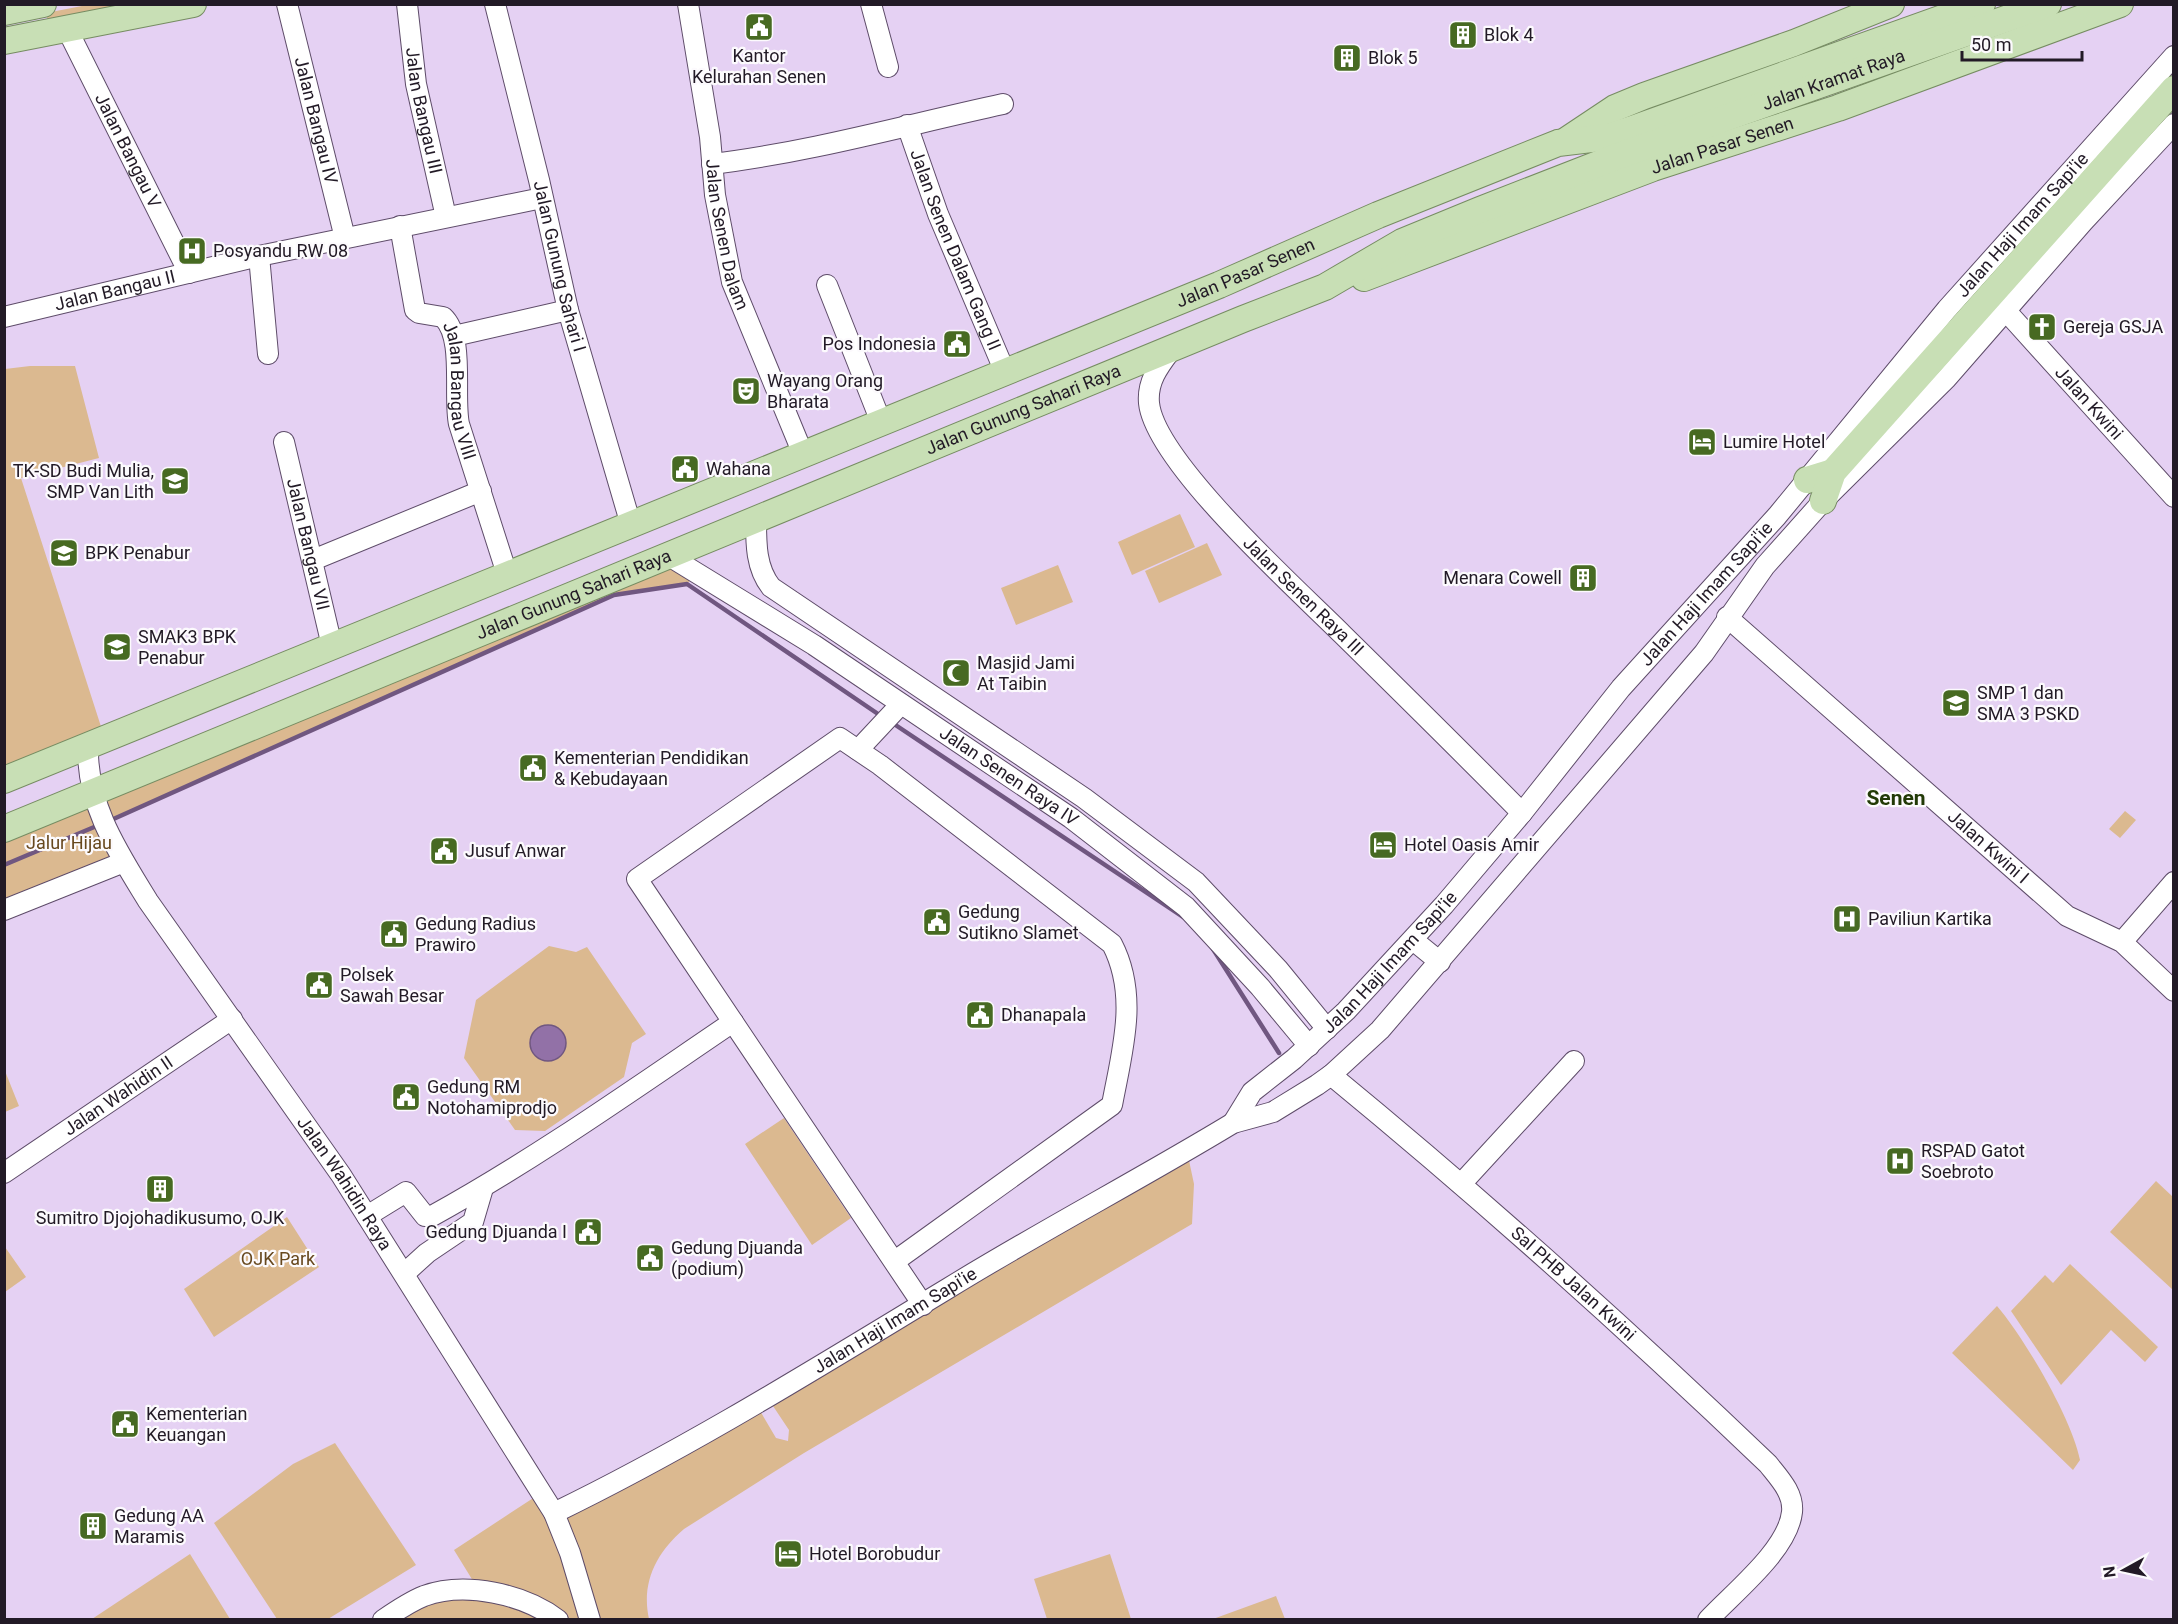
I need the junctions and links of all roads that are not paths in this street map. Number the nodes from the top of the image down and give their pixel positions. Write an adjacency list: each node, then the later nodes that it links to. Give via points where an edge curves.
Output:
1 (43, 4): 12 (main road)
2 (193, 4): 13 (main road)
3 (287, 4): 28 (street, Jalan Bangau IV)
4 (406, 4): 26 (street, Jalan Bangau III, via 416,84)
5 (495, 4): 25 (street, Jalan Gunung Sahari I)
6 (688, 4): 24 (street, Jalan Senen Dalam)
7 (871, 4): 16 (street)
8 (1891, 4): 22 (main road, via 1615,108)
9 (1982, 4): 21 (main road, Jalan Kramat Raya)
10 (2048, 4): 23 (main road, Jalan Kramat Raya)
11 (2120, 4): 32 (main road, Jalan Pasar Senen, via 1848,105 1653,168 1359,280)
12 (4, 12)
13 (67, 29): 14 (main road); 30 (street, Jalan Bangau V)
14 (4, 41)
15 (2174, 56): 45 (street, Jalan Haji Imam Sapi'ie, via 1947,309)
16 (888, 67)
17 (2174, 89): 44 (main road)
18 (1003, 104): 19 (street)
19 (907, 124): 24 (street, via 827,146); 40 (street, Jalan Senen Dalam Gang II, via 938,214)
20 (2174, 124): 34 (street, Jalan Haji Imam Sapi'ie)
21 (1635, 128): 22 (main road, Jalan Pasar Senen, via 1608,137)
22 (1564, 142): 40 (main road, Jalan Pasar Senen, via 1378,215)
23 (1621, 155): 32 (main road, Jalan Pasar Senen, via 1402,242)
24 (712, 164): 43 (street, Jalan Senen Dalam, via 732,282)
25 (542, 198): 26 (street, Jalan Bangau II); 33 (street, Jalan Gunung Sahari I)
26 (446, 217): 27 (street, Jalan Bangau II)
27 (400, 226): 28 (street, Jalan Bangau II); 36 (street, Jalan Bangau VIII, via 415,310 443,317)
28 (345, 238): 29 (street, Jalan Bangau II)
29 (260, 256): 30 (street, Jalan Bangau II); 38 (street)
30 (189, 273): 35 (street, Jalan Bangau II)
31 (827, 285): 41 (street)
32 (1325, 287): 37 (main road, Jalan Pasar Senen)
33 (568, 310): 36 (street); 50 (street, Jalan Gunung Sahari I)
34 (2006, 311): 47 (street, Jalan Kwini); 48 (street, Jalan Haji Imam Sapi'ie, via 1946,379)
35 (4, 317)
36 (454, 336): 46 (street, Jalan Bangau VIII, via 455,404)
37 (1171, 350): 39 (main road, Jalan Pasar Senen); 64 (street, Jalan Senen Raya III, via 1153,373 1149,403 1159,432 1175,458 1246,539)
38 (268, 354)
39 (1143, 361): 49 (main road, Jalan Gunung Sahari Raya)
40 (1005, 372): 41 (main road)
41 (881, 423): 43 (main road)
42 (284, 442): 52 (street, Jalan Bangau VII)
43 (803, 454): 50 (main road)
44 (1833, 472): 45 (main road); 48 (main road)
45 (1807, 480): 64 (street, Jalan Haji Imam Sapi'ie, via 1621,688)
46 (480, 491): 52 (street); 53 (street, Jalan Bangau VIII)
47 (2174, 496)
48 (1823, 501): 54 (street, Jalan Haji Imam Sapi'ie, via 1765,566)
49 (756, 520): 51 (main road, Jalan Gunung Sahari Raya); 55 (street, Jalan Senen Raya IV, via 764,579)
50 (631, 525): 53 (main road)
51 (669, 556): 57 (street, Jalan Senen Raya IV); 63 (main road, Jalan Gunung Sahari Raya)
52 (313, 560): 56 (street, Jalan Bangau VII)
53 (507, 574): 56 (main road)
54 (1727, 617): 73 (street, Jalan Kwini I, via 2067,916); 74 (street, Jalan Haji Imam Sapi'ie, via 1704,653)
55 (848, 638): 57 (street); 62 (street, Jalan Senen Raya IV)
56 (332, 646): 59 (main road)
57 (834, 659): 58 (street, Jalan Senen Raya IV)
58 (901, 704): 60 (street); 65 (street, Jalan Senen Raya IV)
59 (88, 746): 61 (main road); 63 (street, Jalan Wahidin Raya, via 87,767)
60 (858, 750): 77 (street, via 840,738 637,879); 87 (street, via 1112,944 1122,963 1126,986 1127,1025 1112,1105)
61 (4, 780)
62 (1084, 798): 65 (street); 68 (street, Jalan Senen Raya IV)
63 (98, 811): 66 (main road, Jalan Gunung Sahari Raya); 67 (street, Jalan Wahidin Raya)
64 (1522, 813): 72 (street, Jalan Haji Imam Sapi'ie)
65 (1071, 818): 70 (street, Jalan Senen Raya IV)
66 (4, 829)
67 (124, 862): 71 (street); 76 (street, Jalan Wahidin Raya)
68 (1196, 882): 70 (street); 78 (street, Jalan Senen Raya IV, via 1278,969)
69 (2174, 882): 73 (street)
70 (1180, 902): 79 (street, Jalan Senen Raya IV)
71 (4, 910)
72 (1413, 940): 74 (street); 78 (street, Jalan Haji Imam Sapi'ie)
73 (2122, 942): 75 (street, Jalan Kwini I)
74 (1440, 962): 81 (street, Jalan Haji Imam Sapi'ie, via 1380,1030)
75 (2174, 991)
76 (232, 1019): 83 (street, Jalan Wahidin II); 86 (street, Jalan Wahidin Raya)
77 (734, 1022): 85 (street); 87 (street)
78 (1327, 1029): 79 (street, Jalan Haji Imam Sapi'ie)
79 (1309, 1046): 82 (street, Jalan Haji Imam Sapi'ie, via 1252,1092)
80 (1574, 1061): 84 (street)
81 (1331, 1075): 82 (street, Jalan Haji Imam Sapi'ie, via 1273,1112); 84 (street, Sal PHB Jalan Kwini)
82 (1233, 1123): 89 (street, Jalan Haji Imam Sapi'ie)
83 (4, 1173)
84 (1461, 1184): 94 (street, Sal PHB Jalan Kwini, via 1626,1329 1768,1464 1786,1486 1792,1511 1778,1547)
85 (483, 1188): 86 (street, via 432,1216 418,1210 406,1192); 88 (street, via 473,1222 427,1252)
86 (367, 1216): 88 (street, Jalan Wahidin Raya)
87 (895, 1261): 89 (street)
88 (405, 1273): 90 (street, Jalan Wahidin Raya)
89 (923, 1305): 90 (street, Jalan Haji Imam Sapi'ie, via 661,1459)
90 (554, 1513): 93 (street, Jalan Wahidin Raya)
91 (383, 1620): 92 (street, via 424,1596 479,1590 530,1604)
92 (558, 1620)
93 (590, 1620)
94 (1708, 1620)

